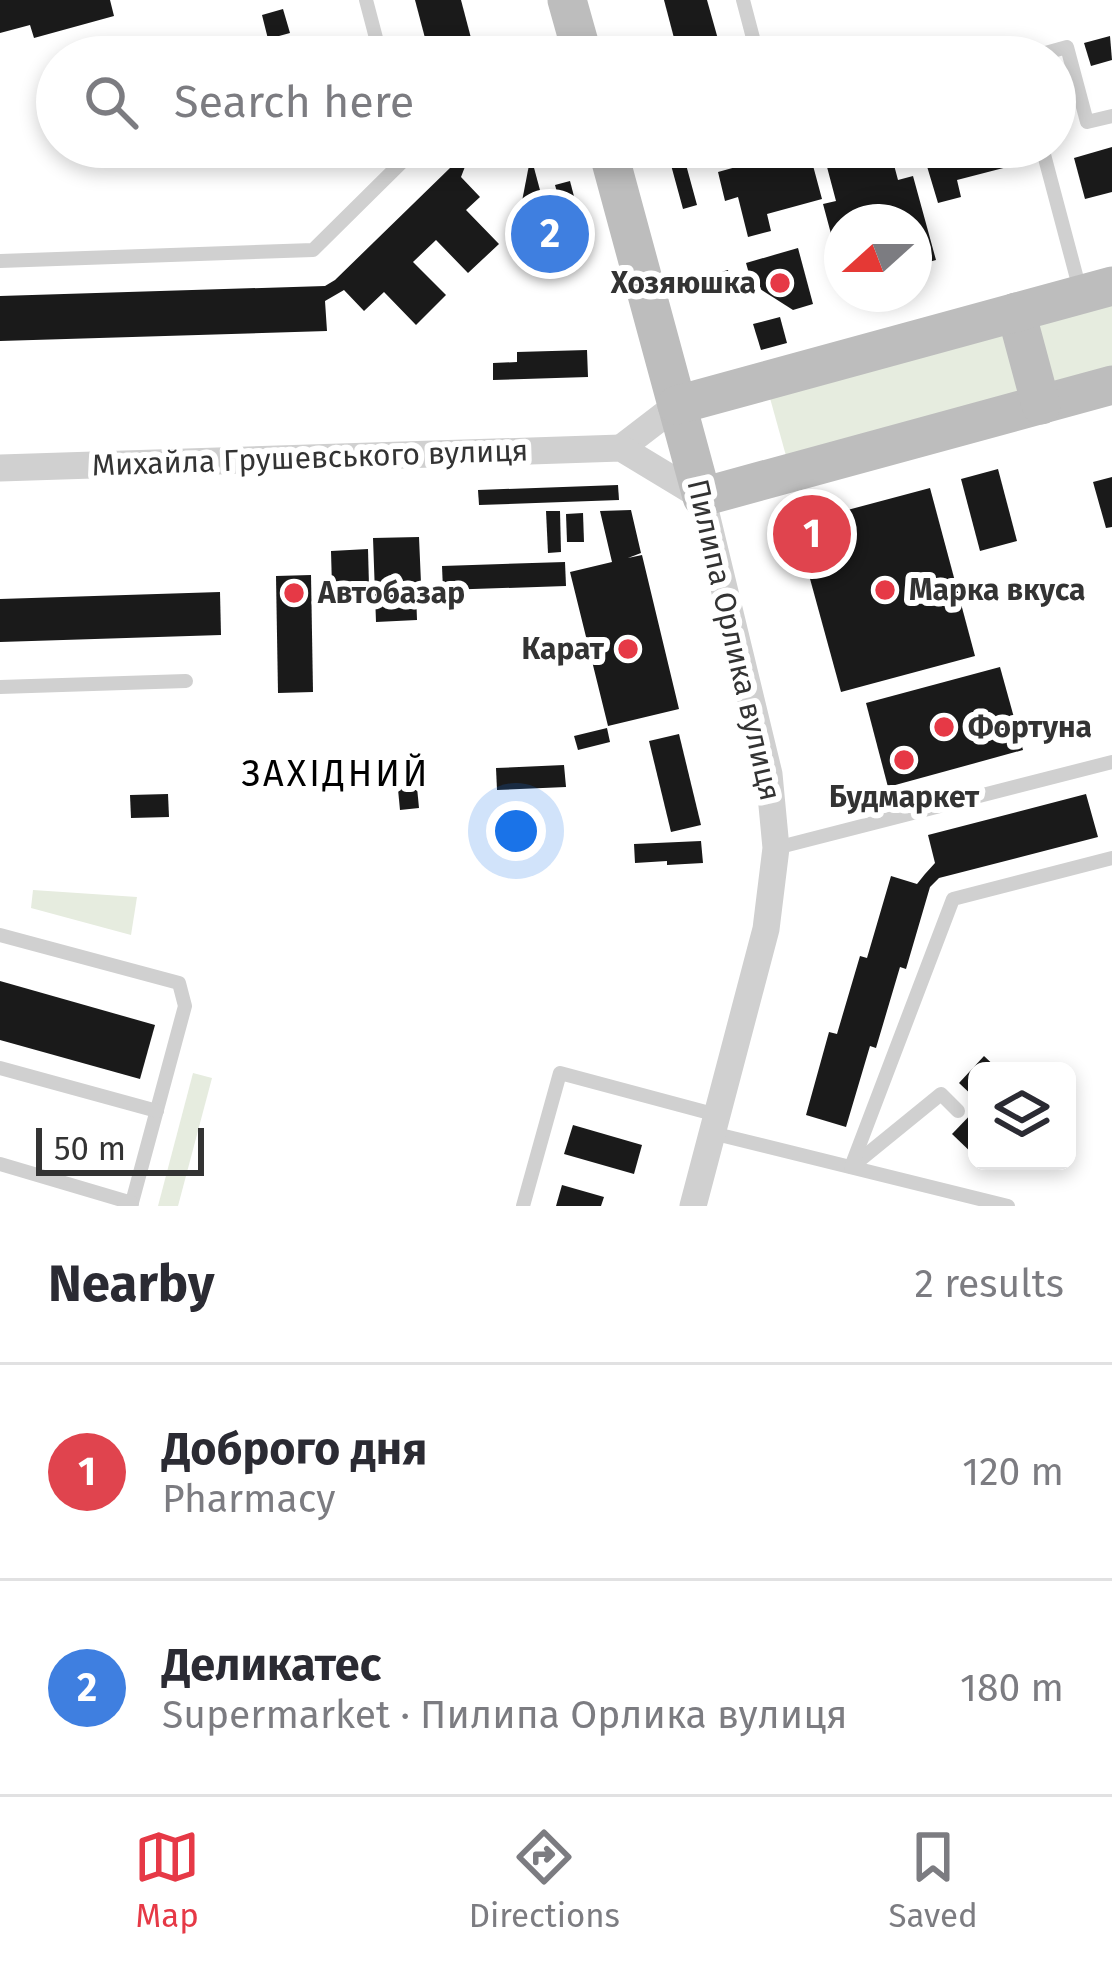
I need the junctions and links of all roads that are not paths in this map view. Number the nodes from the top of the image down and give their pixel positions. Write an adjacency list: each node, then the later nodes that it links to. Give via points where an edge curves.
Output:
1 (366, 0): 4 (lane)
2 (567, 0): 5 (street)
3 (743, 0): 6 (lane)
4 (375, 36)
5 (577, 36)
6 (752, 36)
7 (1076, 81): 8 (lane, via 1087,122)
8 (1112, 116)
9 (396, 168): 12 (lane, via 313,250)
10 (617, 168): 16 (street, Пилипа Орлика вулиця)
11 (1050, 168): 13 (lane)
12 (0, 261)
13 (1096, 290): 14 (street)
14 (1016, 313): 16 (street); 17 (street)
15 (1112, 385): 17 (street)
16 (677, 405): 18 (street); 20 (street, Пилипа Орлика вулиця)
17 (1041, 405): 20 (street)
18 (621, 448): 19 (street, Михайла Грушевського вулиця); 20 (street)
19 (0, 469)
20 (702, 497): 24 (street, Пилипа Орлика вулиця, via 769,774)
21 (186, 681): 22 (lane)
22 (0, 687)
23 (1112, 761): 24 (lane)
24 (776, 848): 30 (street, Пилипа Орлика вулиця, via 766,929)
25 (1112, 858): 32 (lane, via 953,899)
26 (0, 935): 28 (lane, via 179,983 185,1006)
27 (0, 1068): 28 (lane)
28 (157, 1111): 33 (lane)
29 (958, 1111): 32 (lane, via 940,1094)
30 (715, 1124): 32 (lane); 34 (lane, via 560,1073); 35 (street, Пилипа Орлика вулиця)
31 (0, 1164): 33 (lane)
32 (851, 1167): 36 (lane)
33 (131, 1204)
34 (523, 1206)
35 (693, 1206)
36 (1008, 1206)

